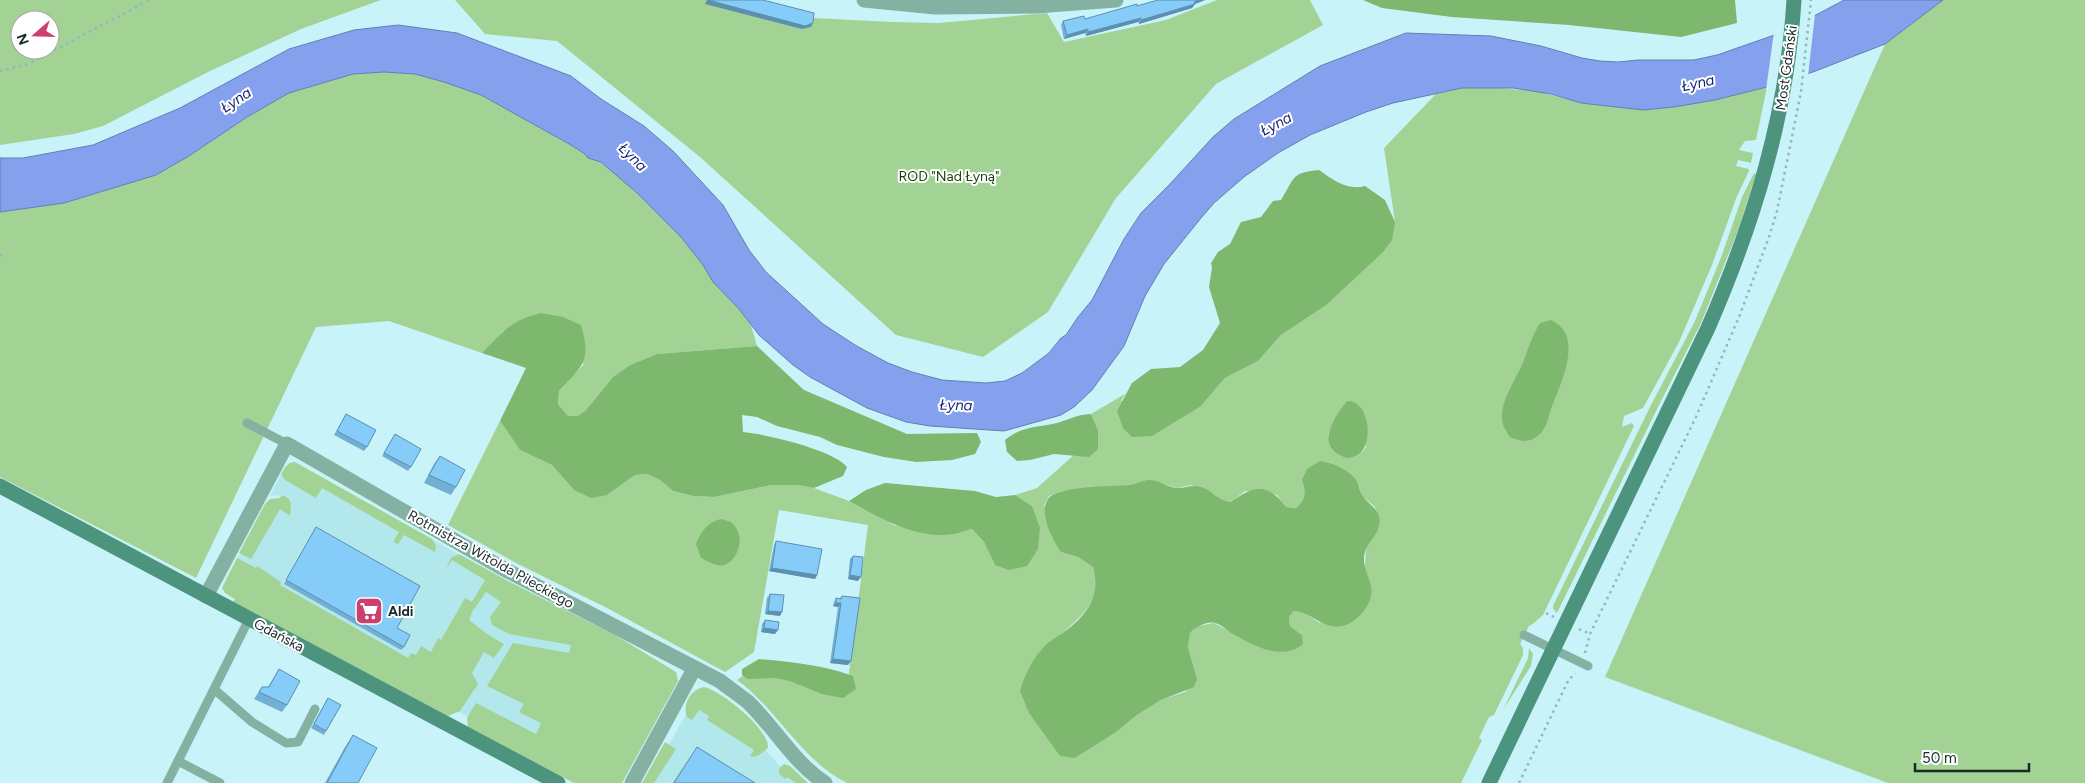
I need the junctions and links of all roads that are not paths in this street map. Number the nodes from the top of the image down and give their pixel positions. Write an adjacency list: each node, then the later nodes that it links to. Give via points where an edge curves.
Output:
1 (864, 0): 2 (street, via 935,7 1036,6)
2 (1116, 0)
3 (1794, 0): 10 (main road, Most Gdański, via 1787,75 1775,136 1748,228 1708,328)
4 (247, 423): 5 (lane)
5 (287, 444): 7 (street); 12 (street, Rotmistrza Witolda Pileckiego, via 504,569)
6 (0, 486): 7 (main road, Gdańska)
7 (206, 596): 8 (main road, Gdańska)
8 (249, 619): 13 (lane); 18 (main road, Gdańska)
9 (1524, 635): 10 (lane)
10 (1554, 650): 11 (lane); 21 (main road, Most Gdański)
11 (1585, 665)
12 (694, 669): 19 (street); 20 (street, Rotmistrza Witolda Pileckiego, via 720,682 748,703 796,758)
13 (215, 690): 14 (lane, via 252,722 286,743 298,742); 15 (lane)
14 (315, 709)
15 (178, 761): 16 (lane); 17 (lane)
16 (167, 783)
17 (220, 783)
18 (558, 783)
19 (632, 783)
20 (825, 783)
21 (1489, 783)

